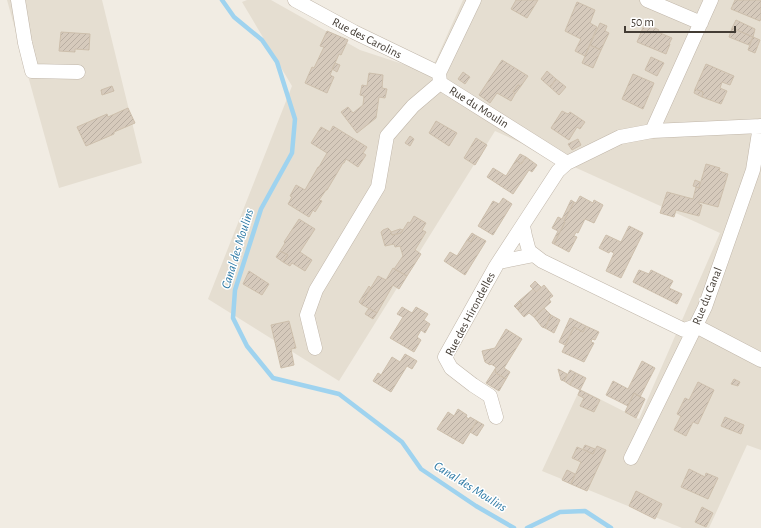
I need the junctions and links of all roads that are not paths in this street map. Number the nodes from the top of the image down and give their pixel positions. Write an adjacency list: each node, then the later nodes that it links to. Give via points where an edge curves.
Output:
1 (18, 0): 7 (street, via 32,71)
2 (295, 0): 8 (street, Rue des Carolins)
3 (474, 0): 8 (street)
4 (647, 0): 6 (street)
5 (711, 0): 6 (street)
6 (701, 23): 10 (street)
7 (78, 72)
8 (440, 78): 11 (street, Rue du Moulin); 16 (street, Rue du Moulin, via 387,136 378,186 316,290 307,316)
9 (760, 126): 10 (street); 15 (street, Rue du Canal, via 753,170)
10 (652, 131): 11 (street, via 620,137)
11 (567, 163): 12 (street, Rue des Hirondelles, via 558,171)
12 (523, 226): 13 (street, via 529,251); 14 (street, Rue des Hirondelles)
13 (534, 255): 14 (street, Rue des Hirondelles); 15 (street, via 684,330)
14 (499, 262): 18 (street, Rue des Hirondelles, via 445,357 451,368 490,396)
15 (696, 326): 17 (street); 19 (street, Rue du Canal)
16 (315, 348)
17 (761, 360)
18 (496, 417)
19 (631, 458)

